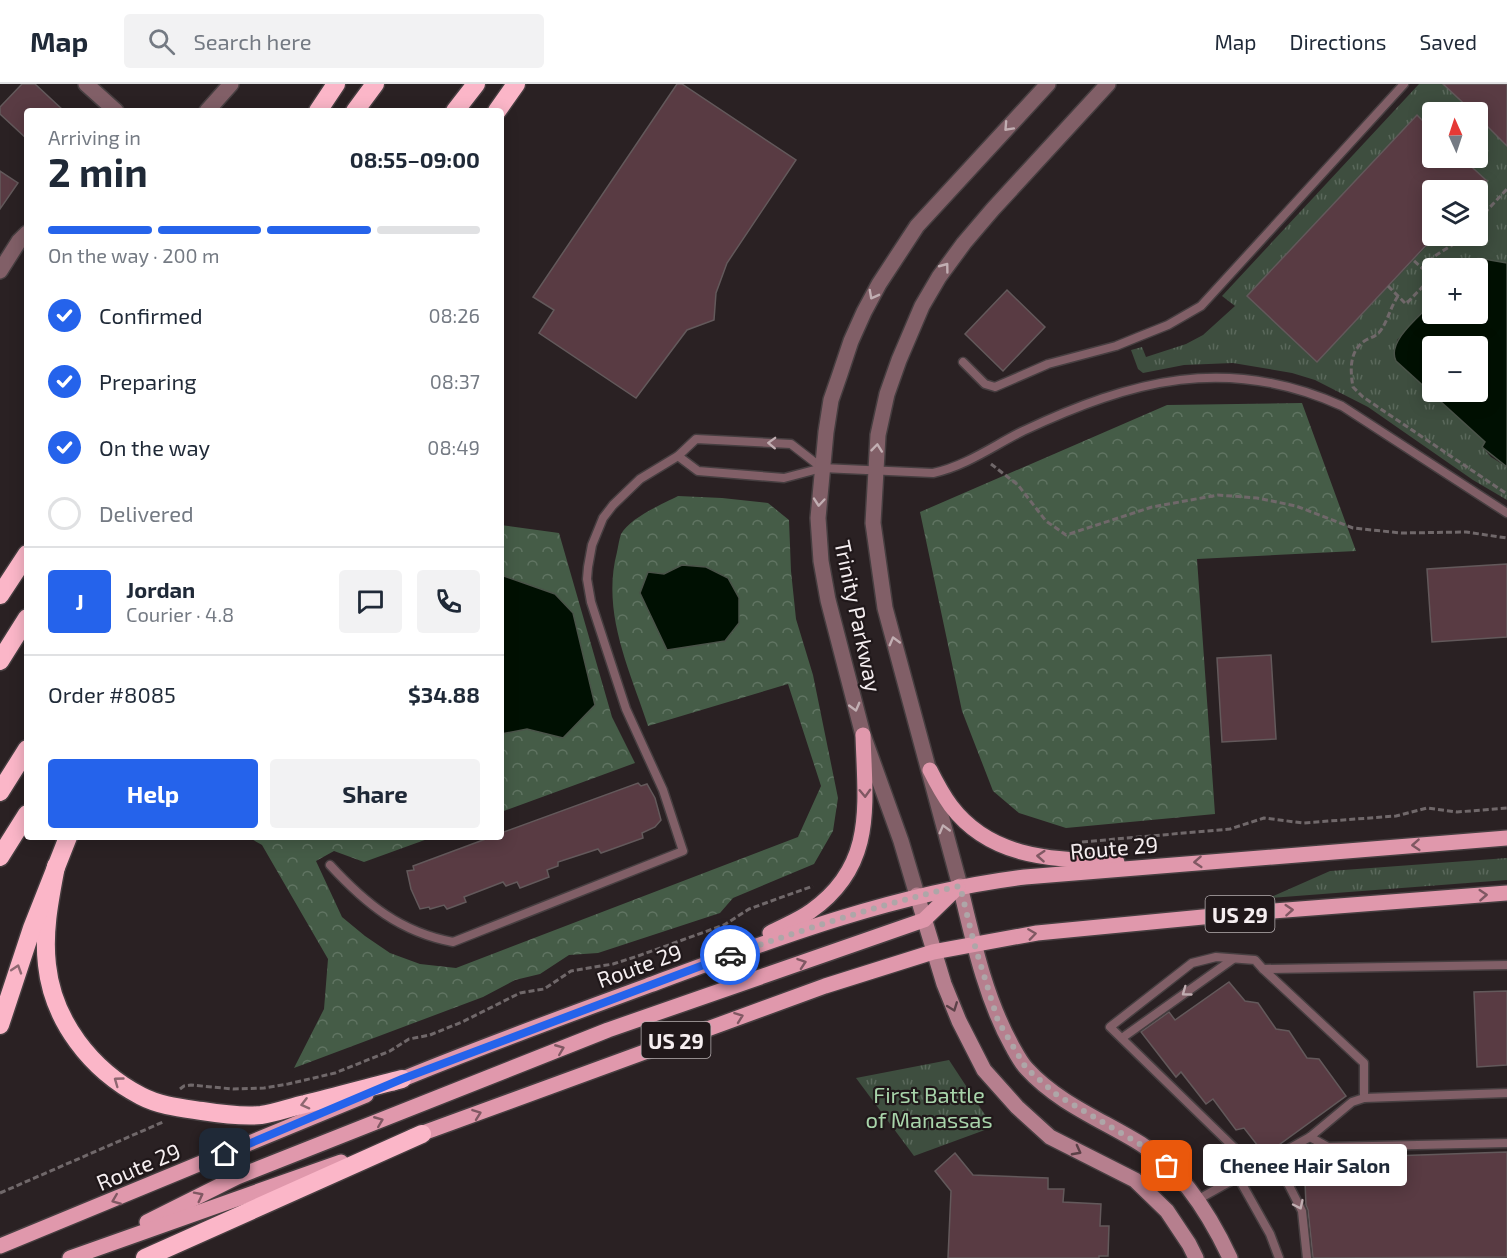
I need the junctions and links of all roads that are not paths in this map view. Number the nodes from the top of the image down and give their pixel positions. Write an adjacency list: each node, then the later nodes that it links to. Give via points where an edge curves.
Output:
1 (86, 84): 10 (street)
2 (231, 84): 11 (street)
3 (336, 84): 12 (highway)
4 (375, 84): 13 (highway)
5 (476, 84): 14 (highway)
6 (516, 84): 15 (highway)
7 (1048, 84): 20 (street, Trinity Parkway, one-way to 20, via 917,226 879,284 851,341 831,400)
8 (1108, 84): 21 (street, Trinity Parkway, one-way to 8, via 887,394 907,338 939,277 993,209)
9 (1404, 84): 18 (lane, via 1201,306 1124,343 1048,364 995,387 985,384)
10 (113, 108)
11 (210, 108)
12 (320, 108)
13 (357, 108)
14 (457, 108)
15 (499, 108)
16 (24, 236): 17 (street)
17 (0, 271)
18 (963, 362)
19 (678, 456): 20 (lane, via 698,471 708,472 784,478); 20 (lane, one-way to 19, via 791,444 696,440); 35 (lane, via 640,479 603,518 592,545 587,579 626,709 663,790 683,851 453,942 431,938 371,906)
20 (822, 468): 21 (lane); 27 (street, Trinity Parkway, one-way to 27, via 818,518 821,561)
21 (875, 471): 22 (lane, via 948,470 1060,415 1146,386 1209,376 1245,378 1287,385 1342,406); 29 (street, Trinity Parkway, one-way to 21, via 885,608 873,523)
22 (1507, 513)
23 (24, 559): 24 (highway)
24 (0, 596)
25 (24, 623): 26 (highway)
26 (0, 661)
27 (862, 735): 40 (street, Trinity Parkway); 44 (main road, one-way to 44, via 863,835 847,875 810,912)
28 (24, 754): 30 (highway)
29 (930, 770): 36 (main road, one-way to 29, via 1031,855 987,840 951,806); 38 (street, Trinity Parkway, one-way to 29)
30 (0, 792)
31 (24, 819): 34 (highway)
32 (1507, 838): 36 (main road, Route 29 / US 29, one-way to 36)
33 (67, 840): 37 (highway)
34 (0, 857)
35 (330, 865)
36 (1162, 865): 38 (main road, Route 29 / US 29)
37 (56, 866): 48 (highway, one-way to 37); 50 (highway, one-way to 37, via 261,1115 172,1107 141,1096 99,1066 77,1043 59,1012 51,988 46,941)
38 (960, 886): 40 (main road, Route 29 / US 29); 41 (main road); 42 (street)
39 (1507, 893): 42 (main road, US 29, one-way to 39, via 1222,915)
40 (917, 895): 41 (street); 44 (main road, Route 29 / US 29)
41 (924, 920): 43 (street); 61 (main road, one-way to 41, via 248,1172 608,1030)
42 (974, 943): 43 (main road, US 29); 59 (street, via 998,1021 1026,1068 1057,1095 1143,1146)
43 (933, 952): 53 (main road, US 29, one-way to 43, via 814,990); 64 (street, one-way to 64, via 958,1021 984,1070 1050,1137 1135,1180 1167,1211)
44 (722, 958): 50 (main road, Route 29 / US 29)
45 (1234, 958): 47 (lane, via 1255,960); 49 (lane, one-way to 49); 49 (lane, via 1216,957 1192,963 1110,1027)
46 (1507, 964): 47 (lane)
47 (1263, 969): 52 (lane, via 1364,1063)
48 (0, 1025)
49 (1122, 1038): 57 (lane)
50 (402, 1079): 60 (main road, Route 29 / US 29, one-way to 60)
51 (1507, 1093): 52 (lane)
52 (1364, 1098): 54 (lane, via 1353,1102)
53 (422, 1134): 61 (main road, US 29); 63 (highway)
54 (1310, 1137): 55 (lane, via 1328,1147); 56 (lane)
55 (1507, 1143)
56 (1274, 1156): 57 (lane); 67 (lane, one-way to 67, via 1302,1210)
57 (1255, 1168): 58 (lane)
58 (1238, 1177): 59 (lane); 66 (lane)
59 (1197, 1200): 65 (street)
60 (0, 1246)
61 (91, 1251): 62 (main road, US 29)
62 (70, 1258)
63 (145, 1258)
64 (1196, 1258)
65 (1230, 1258)
66 (1279, 1258)
67 (1307, 1258)

